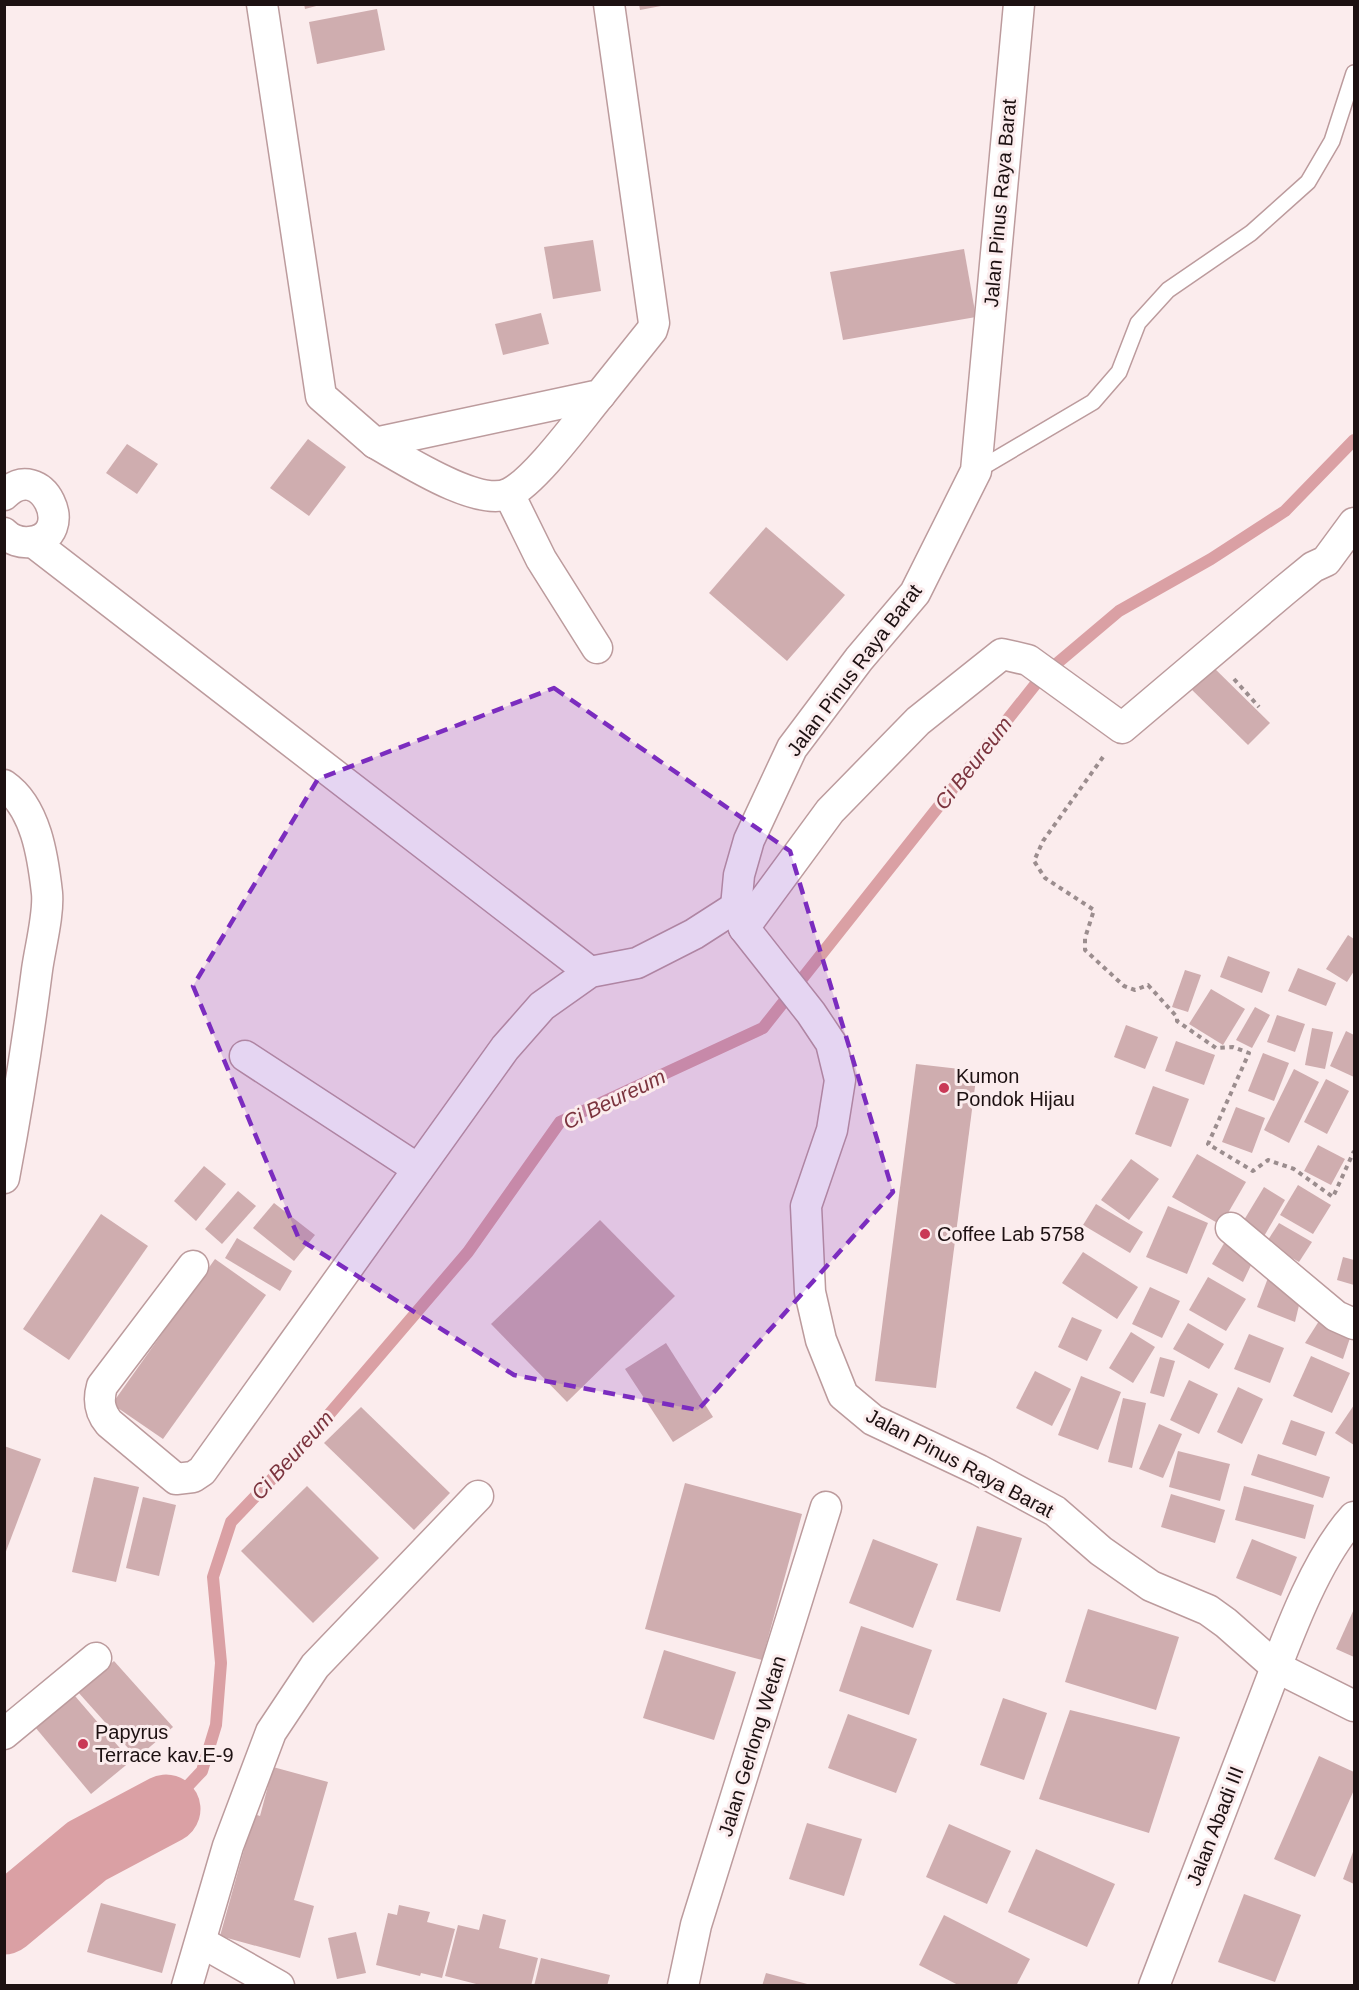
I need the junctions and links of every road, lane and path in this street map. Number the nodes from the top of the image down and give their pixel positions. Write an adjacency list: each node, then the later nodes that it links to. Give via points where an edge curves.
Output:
1 (262, 4): 6 (street, via 321,396)
2 (609, 4): 5 (street, via 654,323 649,336)
3 (1019, 4): 7 (street, Jalan Pinus Raya Barat)
4 (1354, 73): 7 (lane, via 1332,141 1308,182 1251,233 1168,290 1138,323 1119,372 1093,402)
5 (600, 395): 6 (street); 8 (street, via 537,470)
6 (375, 443): 8 (street, via 461,489 482,495)
7 (976, 471): 15 (street, Jalan Pinus Raya Barat, via 915,593 792,748 749,840 739,875)
8 (509, 494): 12 (street, via 541,559)
9 (4, 495): 11 (street, via 18,486 31,486 43,491 54,514 52,526 44,536)
10 (1354, 523): 13 (street, via 1326,561 1313,567)
11 (12, 538): 16 (street)
12 (597, 648)
13 (1122, 728): 15 (street, via 1028,660 1002,654 918,721 830,812); 19 (path, via 1043,841 1034,861 1045,878 1094,910 1085,950 1124,986 1135,990 1148,985 1177,1021 1216,1048 1233,1047 1249,1053 1208,1143 1253,1171 1269,1160 1294,1169 1333,1197)
14 (4, 785): 18 (street, via 14,792 29,815 47,895)
15 (745, 925): 16 (street, via 694,934 637,963); 29 (street, Jalan Pinus Raya Barat, via 831,1043 840,1080 832,1130 806,1206 808,1275 821,1340 843,1395 873,1420 1055,1511 1101,1551 1151,1586 1208,1610)
16 (590, 972): 20 (street, via 542,1006 505,1048)
17 (245, 1056): 20 (street)
18 (13, 1083): 21 (street)
19 (1354, 1151)
20 (418, 1169): 23 (street, via 202,1471 194,1477 177,1479 109,1423 102,1415 99,1395)
21 (4, 1178)
22 (1231, 1228): 24 (street, via 1336,1316)
23 (193, 1266)
24 (1354, 1323)
25 (478, 1496): 32 (street, via 315,1666 271,1732 231,1836)
26 (826, 1507): 35 (street, Jalan Gerlong Wetan, via 696,1925)
27 (1354, 1517): 29 (street, Jalan Abadi III, via 1323,1561)
28 (96, 1658): 31 (street)
29 (1276, 1667): 30 (street, Jalan Pinus Raya Barat); 36 (street, Jalan Abadi III)
30 (1354, 1706)
31 (4, 1734)
32 (201, 1942): 33 (street); 34 (street)
33 (187, 1986)
34 (279, 1986)
35 (682, 1986)
36 (1154, 1986)

